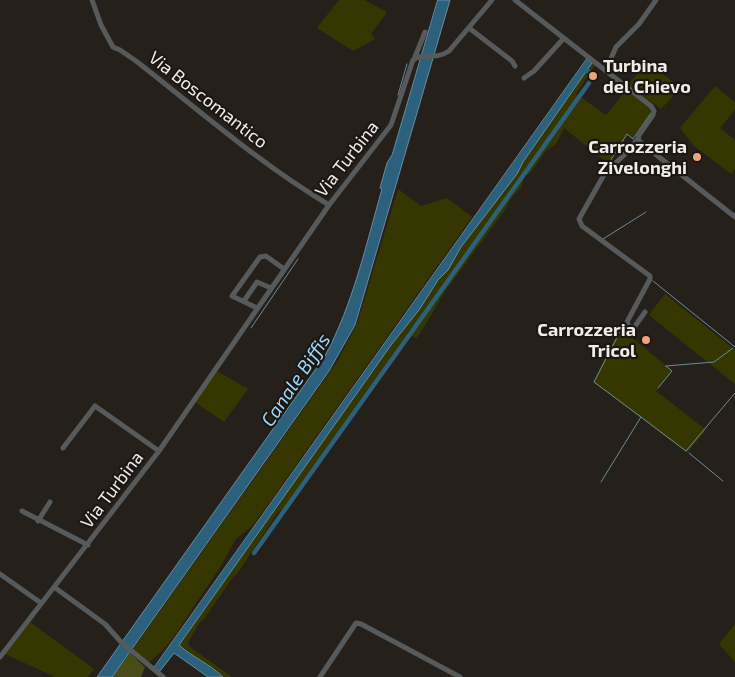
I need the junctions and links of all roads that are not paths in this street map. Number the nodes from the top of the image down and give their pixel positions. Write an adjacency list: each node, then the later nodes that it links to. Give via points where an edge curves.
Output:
1 (92, 0): 13 (street, Via Boscomantico, via 113,48 136,61 240,143)
2 (492, 0): 5 (street)
3 (515, 0): 7 (street)
4 (656, 0): 10 (street, via 639,24 616,47)
5 (469, 28): 8 (street, via 449,51 438,57); 9 (street)
6 (425, 32): 8 (street, Via Turbina)
7 (564, 38): 10 (street); 11 (street)
8 (416, 57): 13 (street, Via Turbina, via 410,66 391,125)
9 (515, 66)
10 (606, 70): 12 (street, via 654,111)
11 (524, 78)
12 (638, 139): 14 (street); 19 (street, via 605,172 579,222 650,276 627,324 633,329)
13 (329, 205): 15 (street, Via Turbina)
14 (735, 217)
15 (284, 269): 16 (street, Via Turbina); 17 (street, via 266,256 260,257 232,296)
16 (271, 288): 17 (street, via 257,282); 18 (street, Via Turbina)
17 (244, 301): 18 (street)
18 (257, 308): 21 (street, Via Turbina)
19 (645, 312)
20 (63, 448): 21 (street, Via Turbina, via 95,406)
21 (159, 451): 25 (street, Via Turbina)
22 (50, 502): 24 (street)
23 (22, 511): 24 (street, Via Turbina)
24 (38, 521): 25 (street, Via Turbina)
25 (88, 545): 27 (street, Via Turbina)
26 (0, 574): 28 (street)
27 (54, 587): 28 (street, Via Turbina); 30 (street, via 105,624 120,642)
28 (42, 603): 29 (street, Via Turbina)
29 (0, 657)
30 (163, 677)
31 (320, 677): 32 (street, via 356,623)
32 (460, 677)

